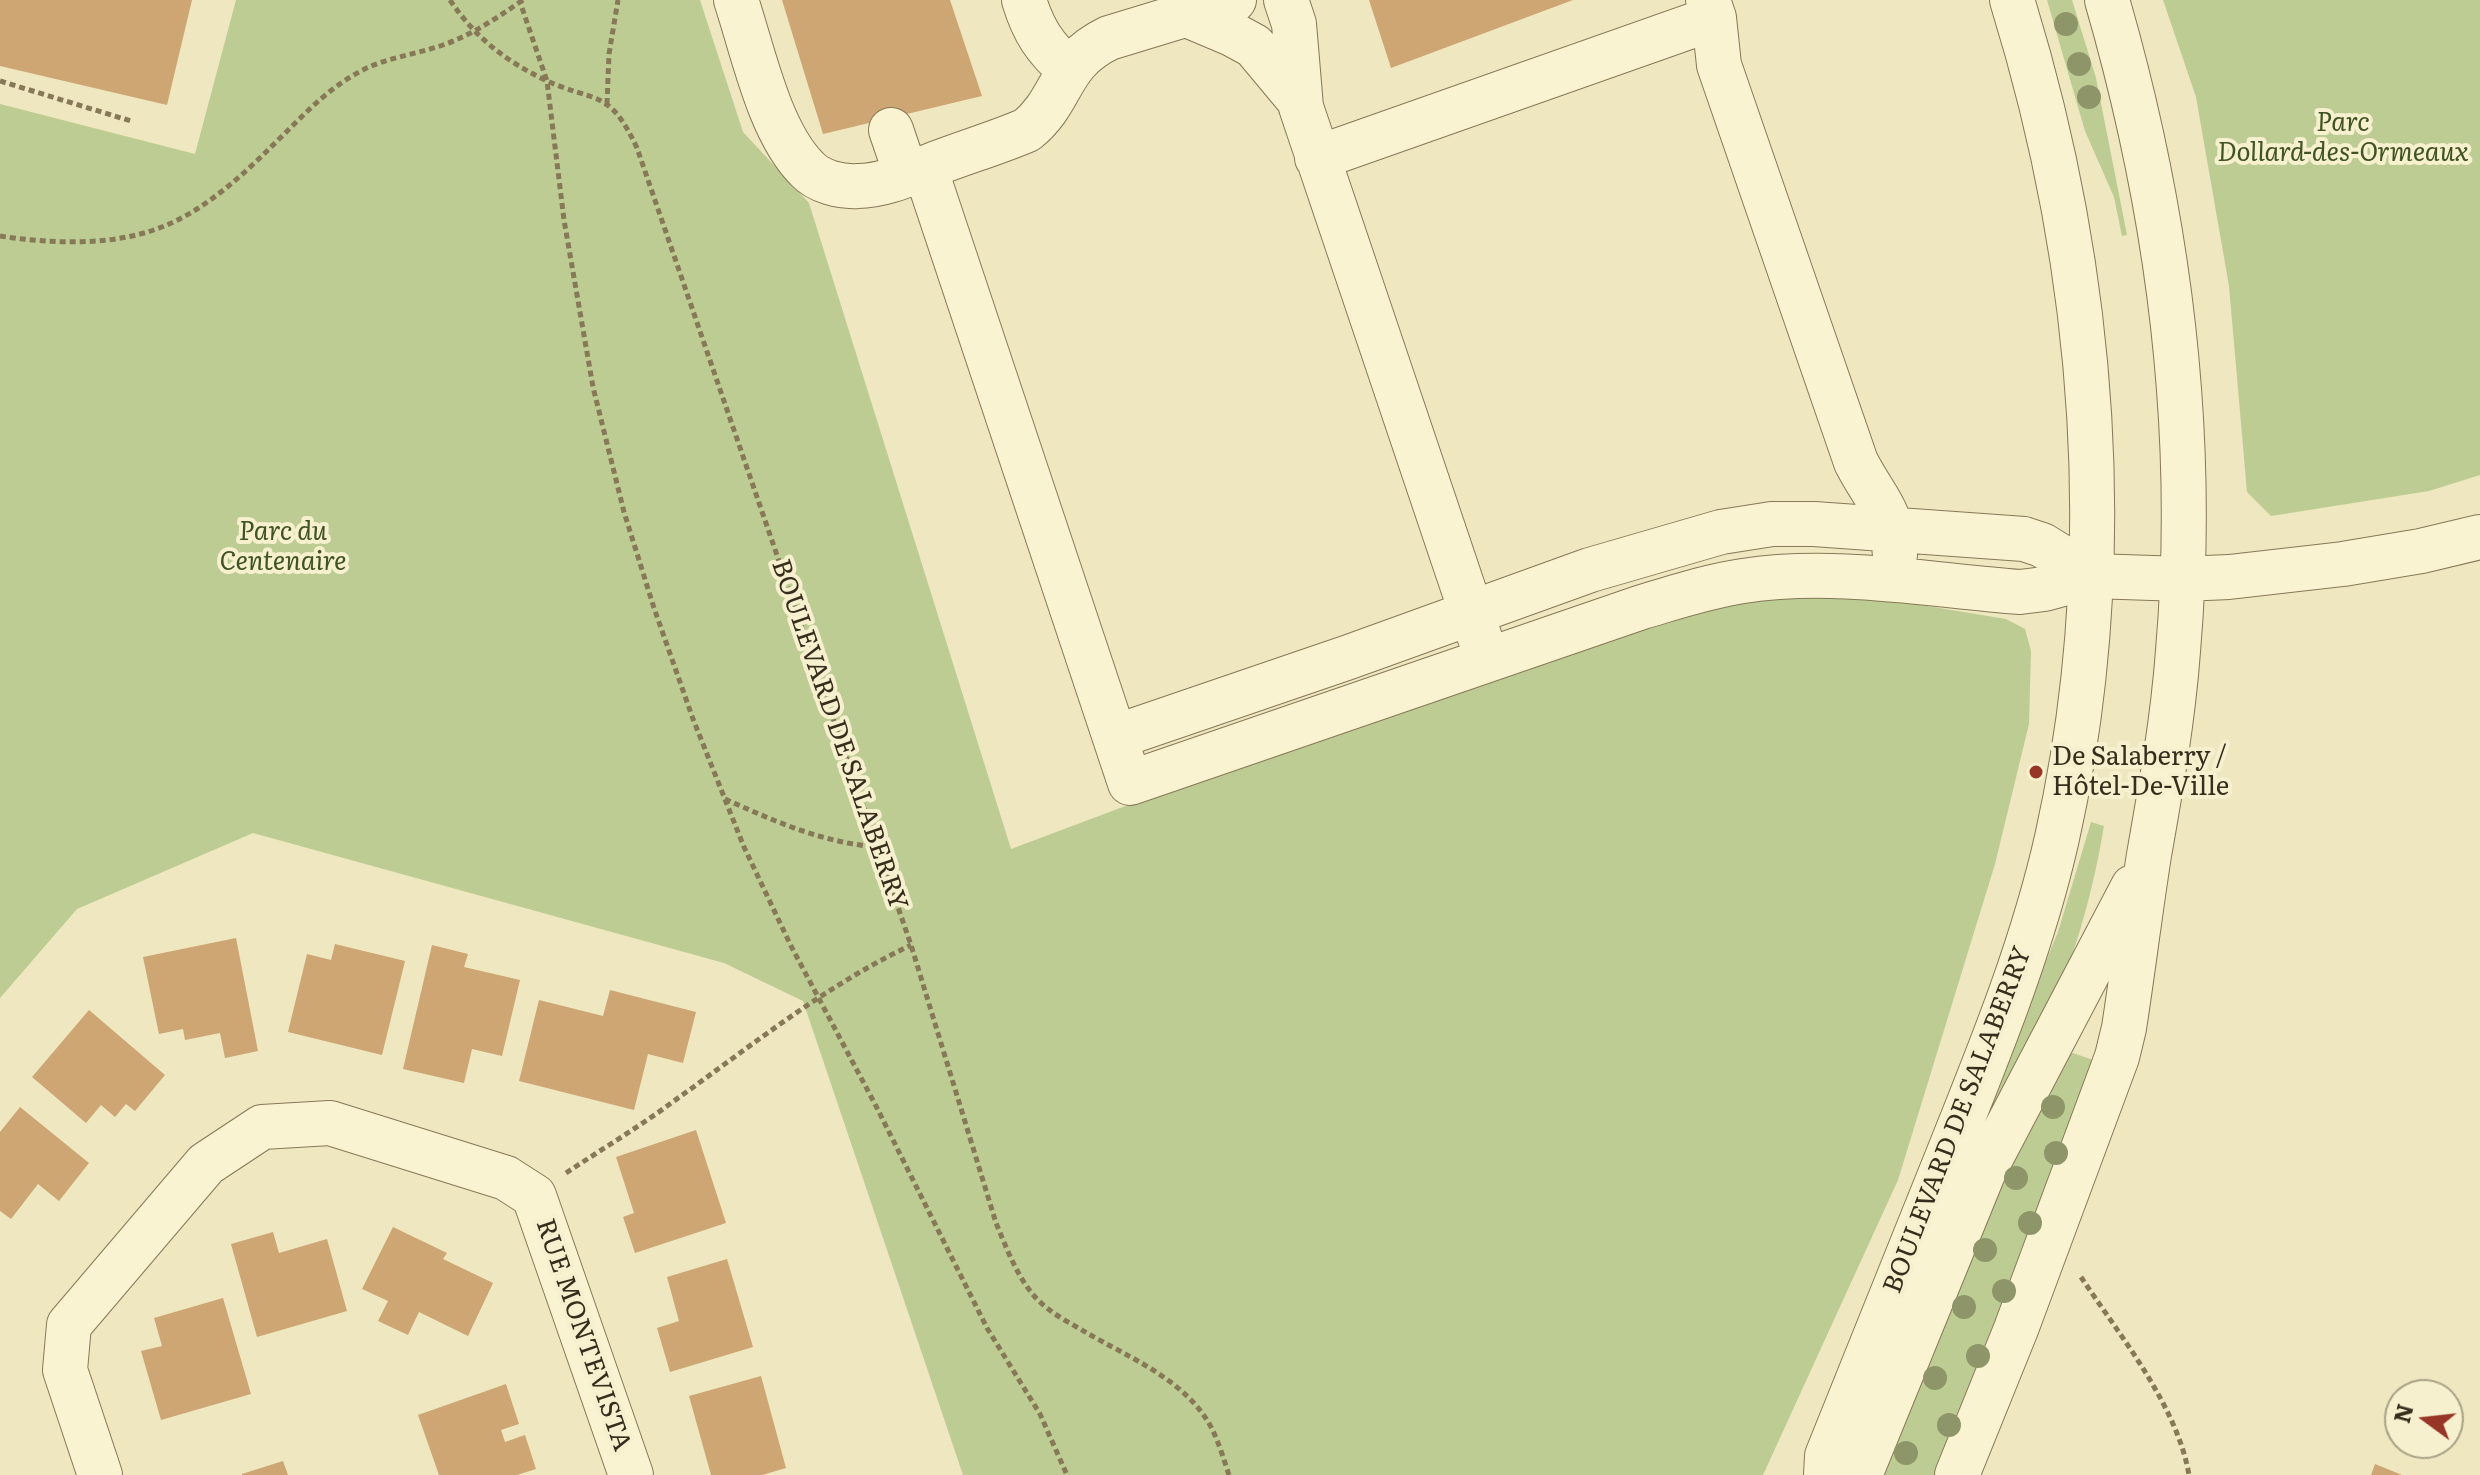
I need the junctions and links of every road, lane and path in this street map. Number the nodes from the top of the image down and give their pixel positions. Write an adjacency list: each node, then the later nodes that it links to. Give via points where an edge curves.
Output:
1 (450, 0): 12 (path, BOULEVARD DE SALABERRY)
2 (618, 0): 17 (path)
3 (736, 0): 21 (street, via 773,114 809,172 860,187)
4 (1024, 0): 13 (street, via 1047,50)
5 (1234, 0): 11 (street)
6 (1286, 0): 16 (street, via 1294,24)
7 (2012, 0): 25 (street, BOULEVARD DE SALABERRY, via 2051,145 2079,309 2093,456)
8 (2107, 0): 26 (street, BOULEVARD DE SALABERRY, via 2141,127 2164,250 2182,431)
9 (521, 1): 12 (path); 15 (path)
10 (1711, 9): 20 (street); 23 (street, via 1719,65 1856,462)
11 (1187, 15): 13 (street, via 1109,38); 16 (street, via 1254,46)
12 (475, 32): 15 (path, BOULEVARD DE SALABERRY, via 498,54); 22 (path, via 359,72 304,113 228,185 168,225 108,240)
13 (1069, 69): 21 (street, via 1049,107 1027,130)
14 (0, 81): 18 (path)
15 (547, 81): 17 (path, BOULEVARD DE SALABERRY); 31 (path, via 564,220 596,401 654,608)
16 (1299, 100): 20 (street)
17 (607, 104): 32 (path, BOULEVARD DE SALABERRY, via 627,126 637,148)
18 (131, 121)
19 (891, 130): 21 (street)
20 (1317, 158): 28 (street)
21 (916, 171): 30 (street)
22 (0, 236)
23 (1892, 529): 25 (street, via 2024,539); 27 (street); 28 (street, via 1792,524 1721,532 1604,565)
24 (2480, 537): 26 (street, via 2343,564)
25 (2092, 576): 26 (street); 27 (street, via 2020,592); 42 (street, BOULEVARD DE SALABERRY, via 2077,729 2046,879 1993,1043 1827,1456)
26 (2183, 579): 33 (street, BOULEVARD DE SALABERRY, via 2164,771)
27 (1895, 581): 29 (street, via 1791,577 1709,587)
28 (1471, 612): 29 (street); 30 (street)
29 (1488, 660): 30 (street, via 1130,783)
30 (1115, 737)
31 (724, 799): 32 (path, via 826,839); 35 (path)
32 (878, 847): 34 (path, BOULEVARD DE SALABERRY)
33 (2150, 854): 43 (street, BOULEVARD DE SALABERRY, via 1984,1171); 44 (street, BOULEVARD DE SALABERRY, via 2124,1028 2111,1077)
34 (911, 945): 35 (path); 41 (path, BOULEVARD DE SALABERRY, via 996,1223 1024,1283 1056,1315 1170,1382 1197,1407 1211,1427)
35 (818, 997): 36 (path); 40 (path, via 987,1328 1040,1414)
36 (558, 1178)
37 (2072, 1265): 45 (path, via 2162,1404)
38 (100, 1475): 39 (street, RUE MONTEVISTA, via 65,1370 69,1325 206,1164 262,1127 330,1123 506,1178 534,1196)
39 (631, 1475)
40 (1067, 1475)
41 (1229, 1475)
42 (1826, 1475)
43 (1860, 1475)
44 (1957, 1475)
45 (2189, 1475)

